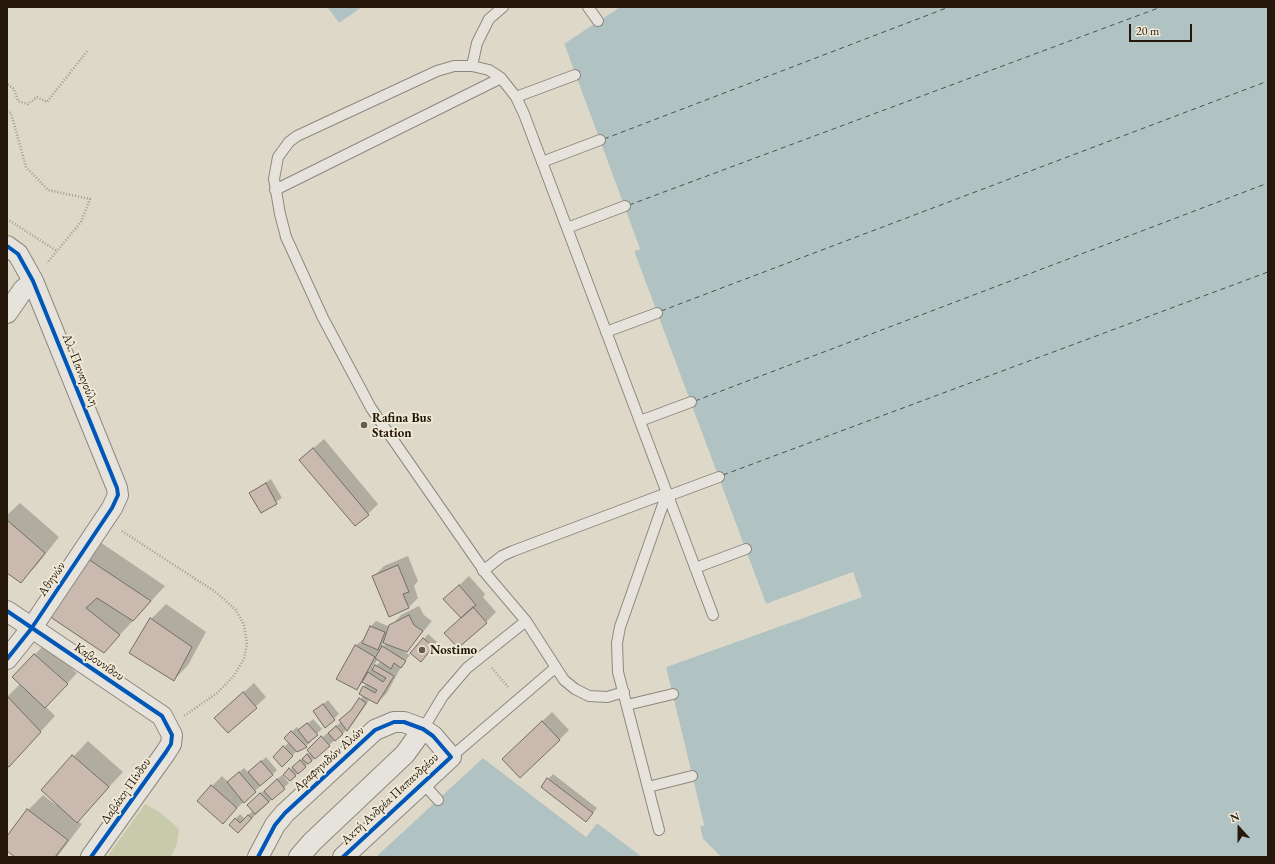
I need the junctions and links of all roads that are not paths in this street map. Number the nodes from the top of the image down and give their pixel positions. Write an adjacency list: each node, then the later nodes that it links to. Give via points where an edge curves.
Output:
1 (503, 7): 4 (lane, via 489,19 477,43)
2 (588, 7): 3 (lane)
3 (598, 21)
4 (472, 66): 6 (lane, via 489,70); 10 (lane, via 454,66 437,71 297,136 282,148 278,156 275,167)
5 (575, 75): 7 (lane)
6 (501, 78): 7 (lane); 10 (lane)
7 (516, 97): 9 (lane)
8 (600, 140): 9 (lane)
9 (542, 162): 12 (lane)
10 (275, 190): 25 (lane, via 286,237 297,264 351,373 390,438)
11 (625, 206): 12 (lane)
12 (567, 228): 17 (lane)
13 (7, 246): 14 (street, Αλ. Παναγούλη, via 18,254)
14 (33, 281): 15 (street, via 23,290); 22 (street, Αλ. Παναγούλη, via 117,488 117,499)
15 (7, 313)
16 (657, 313): 17 (lane)
17 (606, 332): 19 (lane)
18 (691, 402): 19 (lane)
19 (640, 421): 21 (lane)
20 (719, 477): 21 (lane)
21 (667, 494): 24 (lane); 25 (lane, via 513,551); 32 (lane, via 620,627 616,658)
22 (108, 514): 29 (street, Αθηνών)
23 (746, 549): 24 (lane)
24 (695, 568): 27 (lane)
25 (483, 570): 28 (lane)
26 (7, 612): 29 (street, Καβουνίδου)
27 (713, 615)
28 (526, 621): 31 (lane); 35 (lane, via 482,655 456,681)
29 (31, 629): 30 (street, Αθηνών); 36 (street, Καβουνίδου, via 162,716)
30 (7, 659)
31 (555, 668): 32 (lane, via 569,684 590,696 607,697); 37 (lane)
32 (624, 692): 34 (lane)
33 (672, 694): 34 (lane)
34 (627, 705): 40 (lane)
35 (423, 729): 37 (street, Αραφηνιδών Αλών, via 433,736); 44 (street, Αραφηνιδών Αλών, via 413,724 394,722 376,730 285,813 272,830); 45 (street, Ακτή Ανδρέα Παπανδρέου, via 405,754)
36 (170, 730): 43 (street, Δαβάκη Πίνδου, via 171,744)
37 (451, 757): 39 (street, Ακτή Ανδρέα Παπανδρέου)
38 (692, 776): 40 (lane)
39 (423, 783): 41 (lane); 46 (street, Ακτή Ανδρέα Παπανδρέου)
40 (648, 787): 42 (lane)
41 (438, 800)
42 (659, 830)
43 (91, 857)
44 (258, 857)
45 (299, 857)
46 (343, 857)

